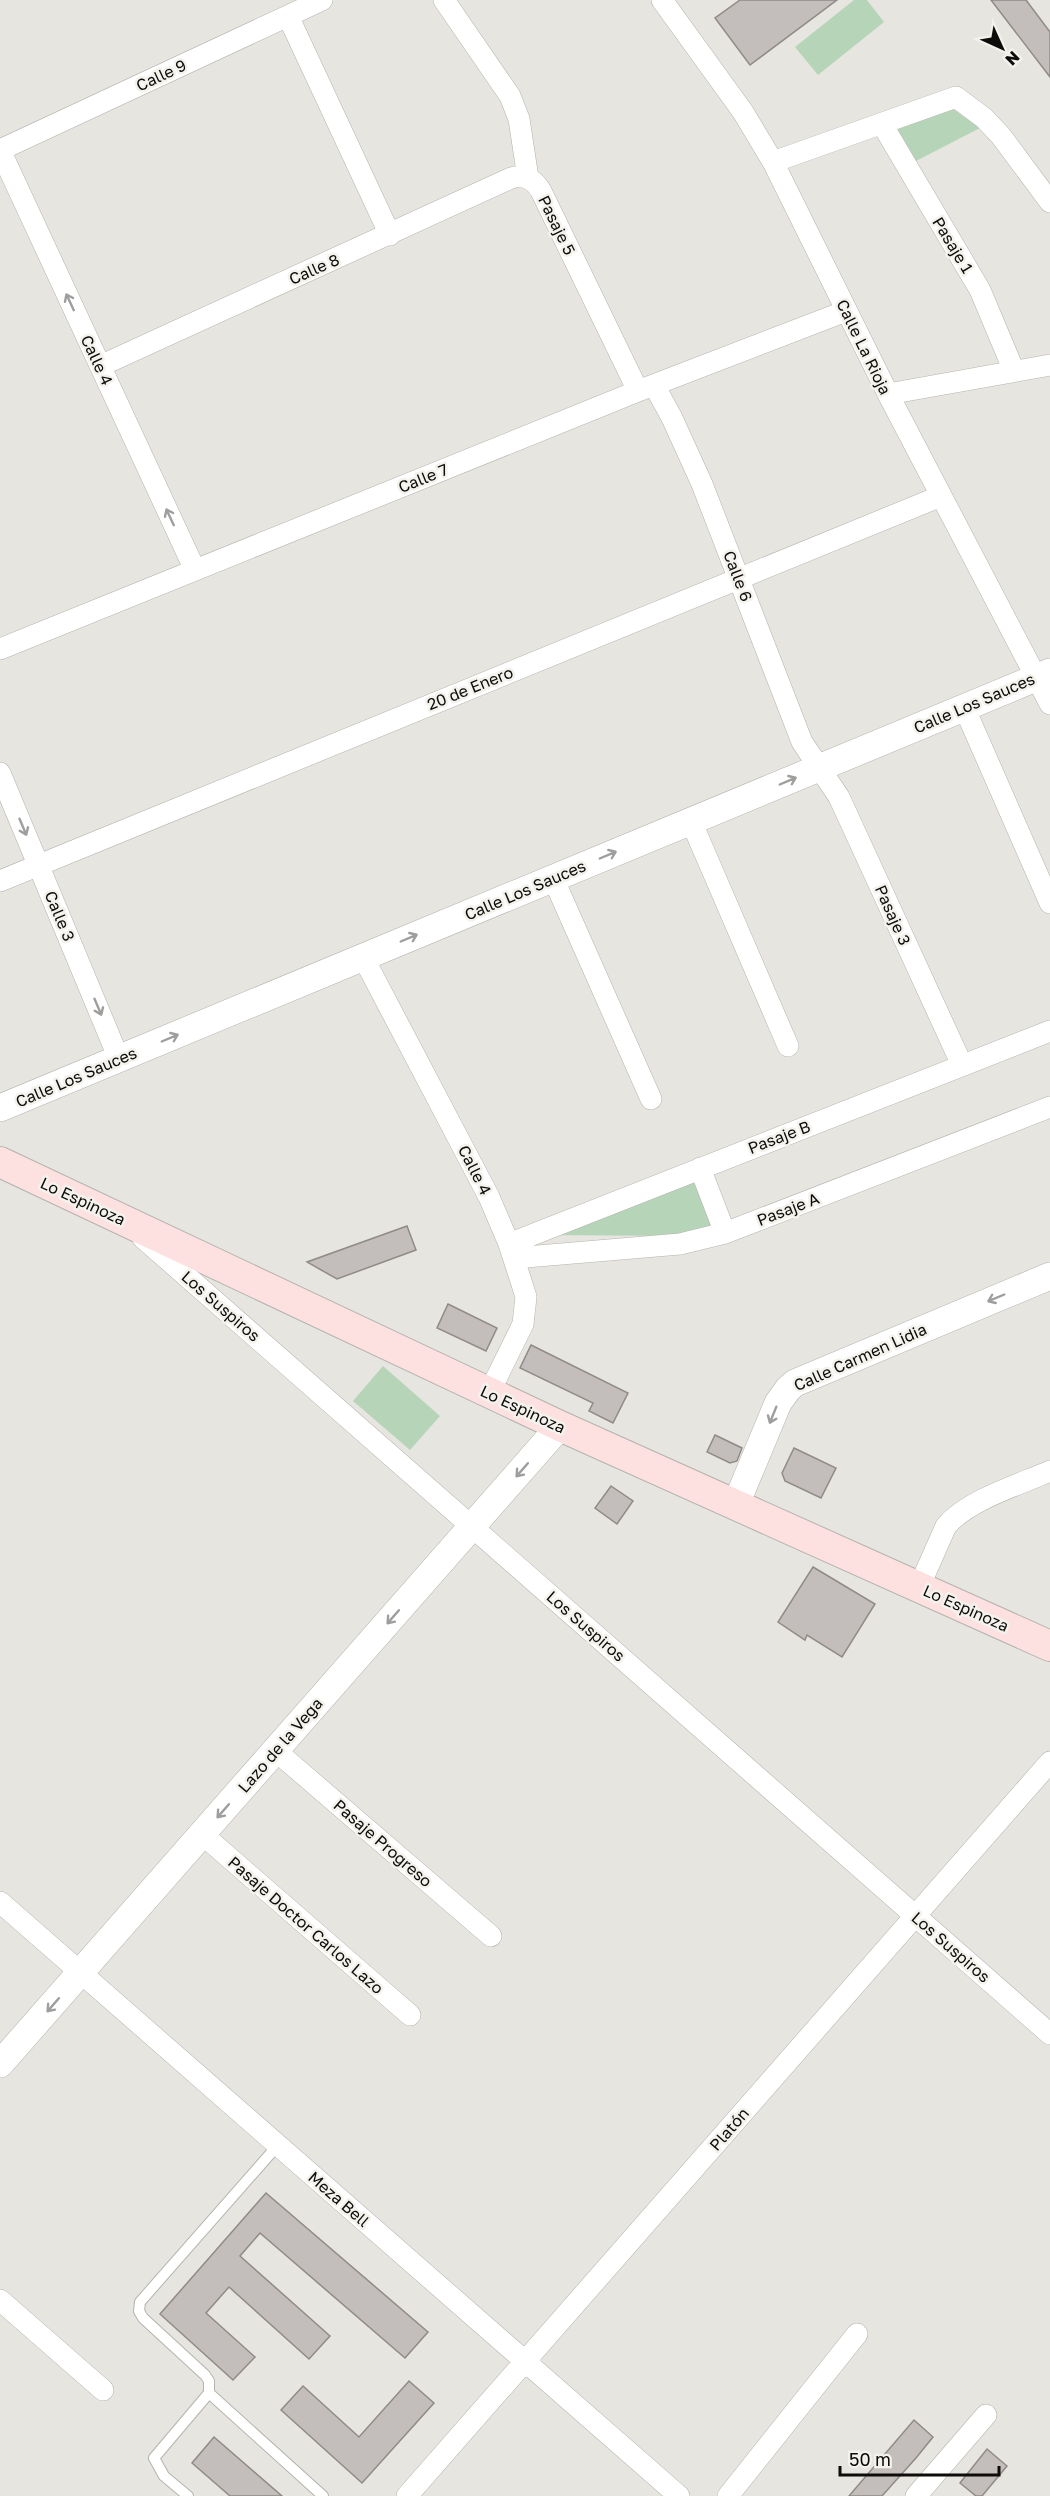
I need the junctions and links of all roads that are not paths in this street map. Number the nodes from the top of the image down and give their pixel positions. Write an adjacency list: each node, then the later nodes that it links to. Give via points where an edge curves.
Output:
1 (322, 0): 4 (street, Calle 9)
2 (444, 0): 8 (street, Pasaje 5, via 510,96 519,119)
3 (662, 0): 7 (street, Calle La Rioja, via 743,112)
4 (288, 16): 6 (street, Calle 9); 10 (street)
5 (882, 124): 7 (street); 9 (street, via 956,97 1001,135); 14 (street, Pasaje 1, via 980,290)
6 (0, 150): 13 (street, Calle 4, one-way to 6)
7 (772, 162): 11 (street, Calle La Rioja)
8 (528, 178): 10 (street, Calle 8, via 511,178); 15 (street, Pasaje 5, via 541,190)
9 (1050, 202)
10 (390, 235): 13 (street, Calle 8)
11 (846, 311): 15 (street, Calle 7); 16 (street, Calle La Rioja)
12 (1050, 365): 14 (street)
13 (100, 366): 18 (street, Calle 4, one-way to 13)
14 (1014, 371): 16 (street)
15 (646, 388): 18 (street, Calle 7); 19 (street, Calle 6, via 689,453)
16 (888, 394): 17 (street, Calle La Rioja)
17 (941, 496): 19 (street, 20 de Enero); 21 (street, Calle La Rioja)
18 (195, 570): 20 (street, Calle 7)
19 (739, 579): 24 (street, Calle 6, via 802,741); 27 (street, 20 de Enero)
20 (0, 649)
21 (1043, 675): 22 (street, Calle La Rioja); 23 (street, Calle Los Sauces)
22 (1050, 704)
23 (964, 707): 24 (street, Calle Los Sauces); 30 (street)
24 (820, 767): 26 (street, Calle Los Sauces, one-way to 24); 35 (street, Pasaje 3, via 839,797)
25 (0, 773): 27 (street, Calle 3, one-way to 27)
26 (692, 821): 28 (street, Calle Los Sauces, one-way to 26); 33 (street)
27 (38, 865): 29 (street, 20 de Enero); 34 (street, Calle 3, one-way to 34)
28 (554, 878): 31 (street, Calle Los Sauces, one-way to 28); 36 (street)
29 (0, 881)
30 (1050, 903)
31 (363, 957): 34 (street, Calle Los Sauces, one-way to 31); 43 (street, Calle 4, via 472,1164)
32 (1050, 1031): 35 (street, Pasaje B)
33 (788, 1046)
34 (119, 1059): 38 (street, Calle Los Sauces)
35 (962, 1065): 40 (street, Pasaje B)
36 (651, 1099)
37 (1050, 1107): 42 (street, Pasaje A)
38 (0, 1108)
39 (0, 1162): 41 (main road, Lo Espinoza)
40 (700, 1168): 42 (street); 43 (street, Pasaje B)
41 (122, 1220): 45 (main road, Lo Espinoza); 49 (street, Los Suspiros)
42 (724, 1233): 43 (street, Pasaje A, via 680,1244)
43 (512, 1251): 45 (street, Calle 4, via 526,1297 526,1312 518,1337)
44 (1050, 1276): 48 (street, Calle Carmen Lidia, one-way to 48, via 795,1383 778,1403)
45 (489, 1393): 46 (main road, Lo Espinoza)
46 (560, 1426): 48 (main road, Lo Espinoza); 49 (street, Lazo de la Vega, one-way to 49)
47 (1050, 1471): 50 (street, via 953,1518)
48 (736, 1504): 50 (main road, Lo Espinoza)
49 (472, 1526): 52 (street, Lazo de la Vega, one-way to 52); 56 (street, Los Suspiros)
50 (919, 1587): 51 (main road, Lo Espinoza)
51 (1050, 1646)
52 (276, 1751): 54 (street, Lazo de la Vega, one-way to 54); 57 (street, Pasaje Progreso)
53 (1050, 1762): 56 (street, Platón)
54 (202, 1834): 58 (street, Lazo de la Vega); 59 (street, Pasaje Doctor Carlos Lazo)
55 (0, 1902): 58 (street, Meza Bell)
56 (915, 1916): 60 (street, Los Suspiros); 65 (street, Platón)
57 (491, 1936)
58 (81, 1973): 61 (street, Lazo de la Vega, one-way to 61); 62 (street, Meza Bell)
59 (410, 2015)
60 (1050, 2034)
61 (0, 2064)
62 (278, 2145): 65 (street, Meza Bell); 67 (lane, via 140,2302 143,2318 205,2375)
63 (0, 2300): 66 (street)
64 (857, 2334): 73 (street)
65 (525, 2361): 71 (street, Platón); 72 (street, Meza Bell)
66 (103, 2390)
67 (208, 2393): 69 (lane, via 153,2458 164,2476); 70 (lane)
68 (986, 2415): 74 (street)
69 (188, 2496)
70 (323, 2496)
71 (407, 2496)
72 (679, 2496)
73 (728, 2496)
74 (916, 2496)

